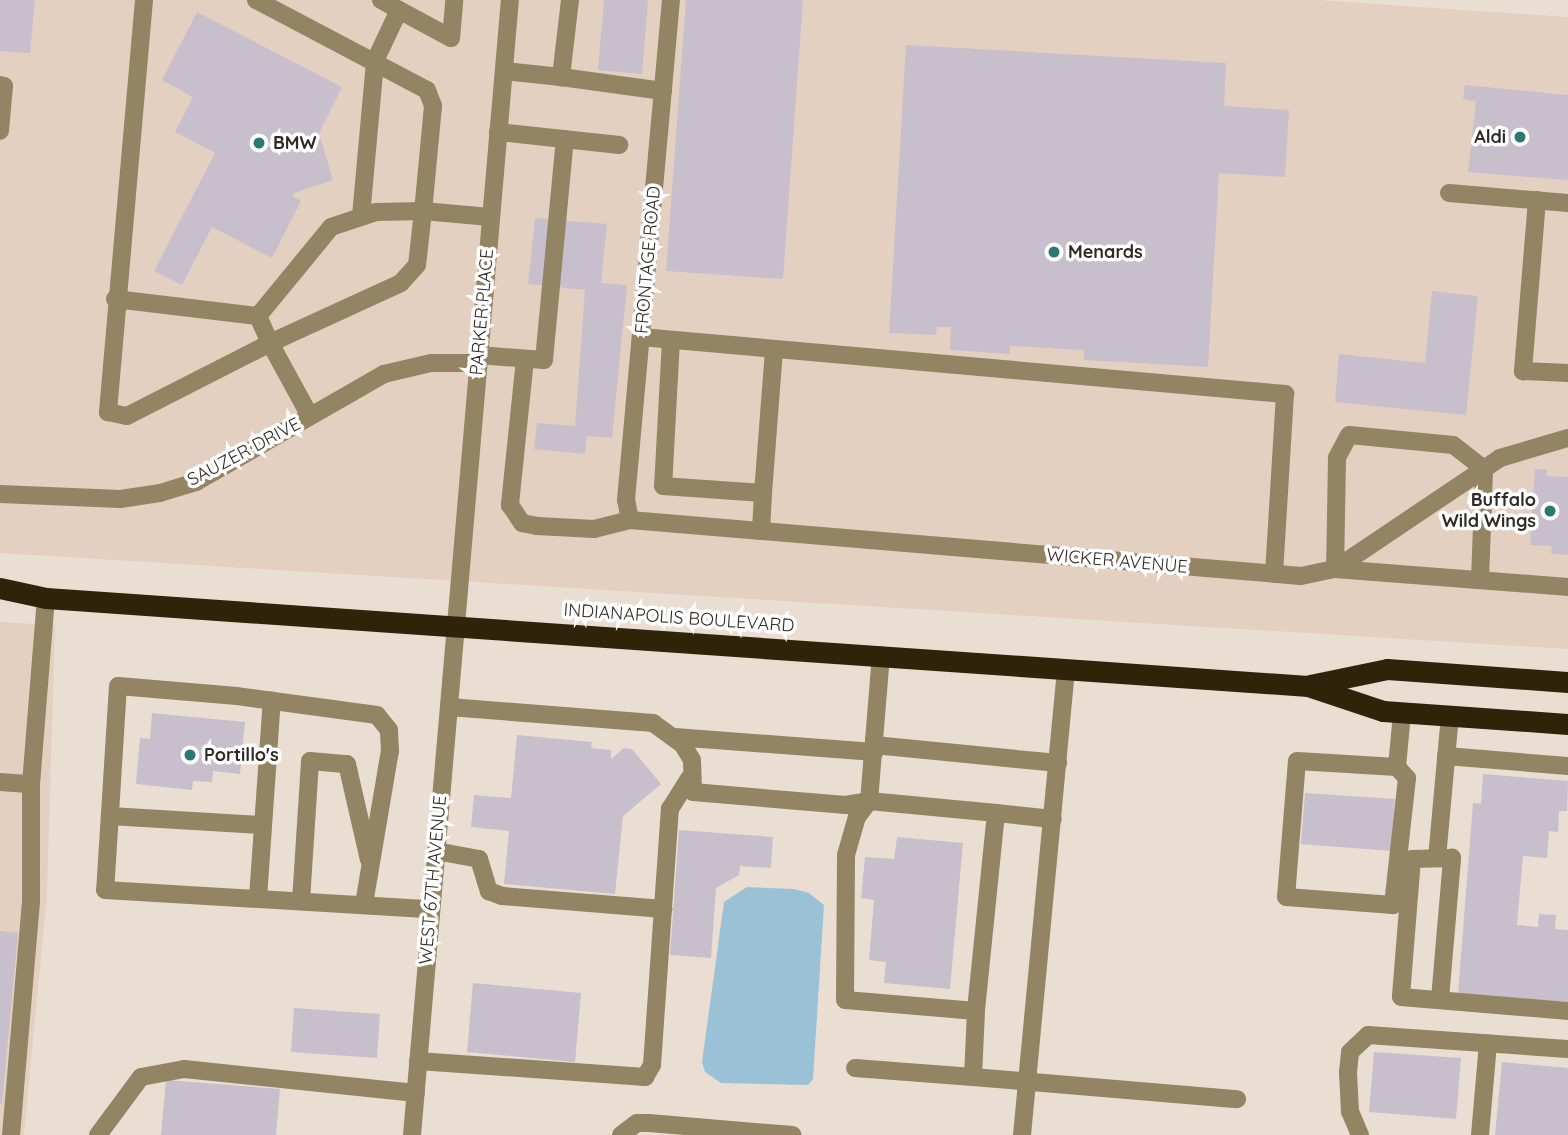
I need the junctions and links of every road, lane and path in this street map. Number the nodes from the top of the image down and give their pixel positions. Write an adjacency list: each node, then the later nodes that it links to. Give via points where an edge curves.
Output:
1 (144, 0): 24 (street)
2 (256, 0): 9 (street)
3 (381, 0): 8 (street)
4 (454, 0): 8 (street, via 451,38)
5 (510, 0): 10 (street, PARKER PLACE)
6 (570, 0): 11 (street)
7 (671, 0): 13 (street, FRONTAGE ROAD)
8 (399, 10): 9 (street)
9 (375, 61): 21 (street, via 420,84 431,97); 22 (street)
10 (504, 71): 11 (street); 15 (street, PARKER PLACE)
11 (561, 77): 13 (street)
12 (0, 86): 14 (street, via 4,86)
13 (663, 91): 26 (street, FRONTAGE ROAD)
14 (0, 131)
15 (498, 132): 16 (street); 23 (street, PARKER PLACE)
16 (565, 139): 17 (street); 31 (street, SAUZER DRIVE, via 544,360)
17 (619, 145)
18 (1449, 193): 19 (street)
19 (1537, 200): 20 (street); 32 (street, via 1523,371)
20 (1568, 202)
21 (423, 211): 22 (street, via 397,209); 23 (street); 28 (street, via 417,265 411,276)
22 (361, 216): 25 (street, via 331,228 318,239)
23 (490, 217): 30 (street, PARKER PLACE)
24 (116, 299): 25 (street); 28 (street, via 106,400 108,412 116,417 127,416)
25 (258, 316): 28 (street)
26 (641, 337): 27 (street); 38 (street, FRONTAGE ROAD, via 626,500)
27 (671, 340): 29 (street); 36 (street, via 663,486)
28 (270, 343): 33 (street)
29 (774, 349): 36 (street); 41 (street, via 1285,394)
30 (477, 359): 31 (street, SAUZER DRIVE); 33 (street, SAUZER DRIVE, via 404,367); 47 (street, PARKER PLACE)
31 (525, 359): 38 (street, WICKER AVENUE, via 510,495 514,515 522,523 537,526 594,529)
32 (1568, 373)
33 (310, 416): 37 (street, SAUZER DRIVE, via 196,482 160,493 120,499)
34 (1568, 438): 35 (street, WICKER AVENUE, via 1500,457)
35 (1484, 469): 40 (street, WICKER AVENUE); 40 (street, via 1453,444 1349,435 1337,458); 42 (street)
36 (763, 493): 39 (street)
37 (0, 494)
38 (630, 520): 39 (street, WICKER AVENUE)
39 (761, 531): 41 (street, WICKER AVENUE)
40 (1335, 569): 41 (street, WICKER AVENUE, via 1301,576); 42 (street)
41 (1273, 574)
42 (1480, 580): 43 (street)
43 (1568, 587)
44 (0, 588): 45 (highway, INDIANAPOLIS BOULEVARD)
45 (46, 598): 46 (highway, INDIANAPOLIS BOULEVARD); 47 (highway, INDIANAPOLIS BOULEVARD); 65 (street)
46 (0, 603)
47 (456, 625): 48 (highway, INDIANAPOLIS BOULEVARD); 53 (street, WEST 67TH AVENUE)
48 (881, 655): 49 (highway, INDIANAPOLIS BOULEVARD); 58 (street)
49 (1066, 669): 51 (highway, INDIANAPOLIS BOULEVARD); 60 (street)
50 (1568, 682): 51 (highway, INDIANAPOLIS BOULEVARD, via 1387,668)
51 (1308, 686): 54 (highway, INDIANAPOLIS BOULEVARD)
52 (272, 700): 68 (street, via 118,686); 70 (street); 73 (street, via 355,709 377,715 389,730 385,799)
53 (449, 707): 57 (street, via 653,723); 71 (street, WEST 67TH AVENUE)
54 (1402, 713): 55 (highway, INDIANAPOLIS BOULEVARD); 62 (street)
55 (1450, 716): 56 (highway, INDIANAPOLIS BOULEVARD); 59 (street)
56 (1568, 724)
57 (675, 737): 58 (street); 63 (street, via 692,761)
58 (874, 748): 60 (street); 66 (street)
59 (1446, 756): 61 (street); 72 (street)
60 (1058, 763): 69 (street)
61 (1568, 766)
62 (1397, 767): 62 (street, via 1297,761 1286,897 1393,905 1406,778)
63 (689, 779): 66 (street, via 693,792 704,796 845,805); 78 (street, via 670,809)
64 (0, 782): 65 (street)
65 (31, 784): 91 (street, via 31,901)
66 (869, 801): 67 (street); 80 (street, via 857,817 846,855 845,1000)
67 (996, 813): 69 (street); 80 (street)
68 (110, 816): 70 (street); 74 (street, via 105,890)
69 (1053, 818): 87 (street)
70 (263, 825): 74 (street)
71 (436, 851): 77 (street, WEST 67TH AVENUE); 78 (street, via 479,859 489,891 502,896)
72 (1437, 858): 79 (street, via 1452,858); 79 (street, via 1412,859 1401,997)
73 (370, 864): 75 (street, via 346,764 310,761); 76 (street)
74 (258, 898): 75 (street)
75 (301, 901): 76 (street)
76 (363, 904): 77 (street)
77 (429, 909): 84 (street, WEST 67TH AVENUE)
78 (663, 909): 84 (street, via 652,1065 645,1077)
79 (1440, 999): 81 (street)
80 (976, 1011): 86 (street)
81 (1568, 1011)
82 (1488, 1044): 83 (street); 97 (street, via 1368,1035 1350,1052 1348,1072 1350,1112); 98 (street)
83 (1568, 1049)
84 (418, 1061): 88 (street, WEST 67TH AVENUE)
85 (855, 1068): 86 (street)
86 (973, 1077): 87 (street)
87 (1027, 1083): 89 (street); 96 (street)
88 (416, 1093): 92 (street, via 184,1069 141,1077); 93 (street, WEST 67TH AVENUE)
89 (1237, 1099)
90 (770, 1134): 94 (street, via 637,1123); 95 (street)
91 (11, 1135)
92 (98, 1135)
93 (412, 1135)
94 (621, 1135)
95 (792, 1135)
96 (1022, 1135)
97 (1360, 1135)
98 (1480, 1135)

